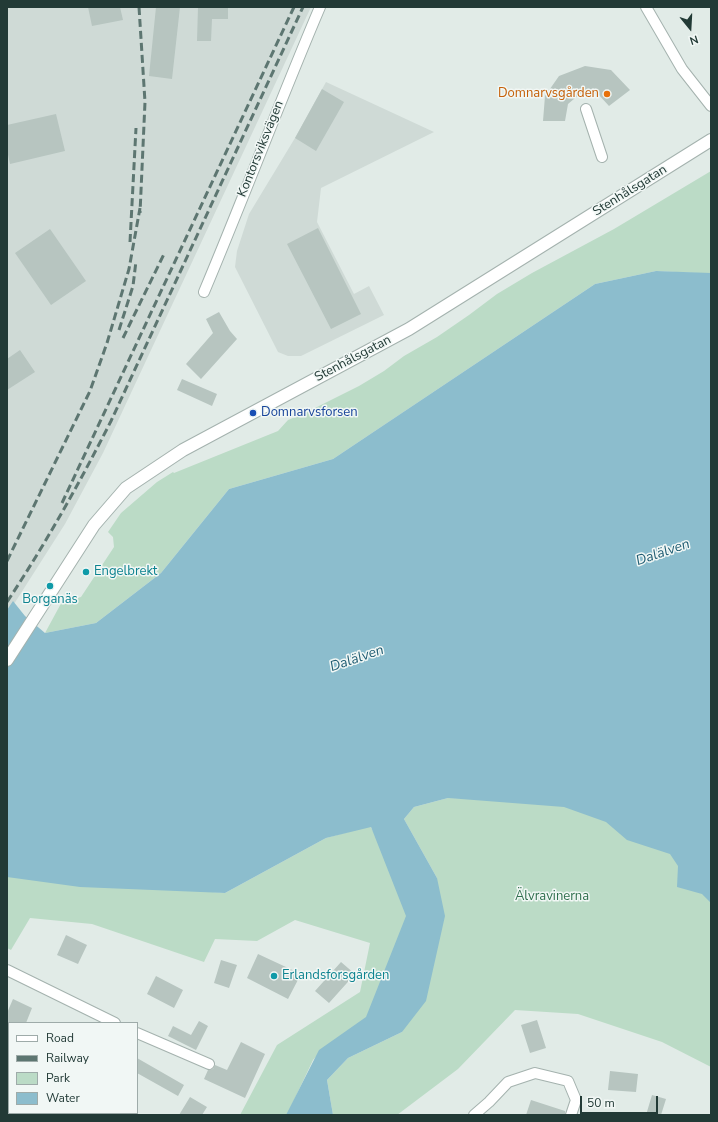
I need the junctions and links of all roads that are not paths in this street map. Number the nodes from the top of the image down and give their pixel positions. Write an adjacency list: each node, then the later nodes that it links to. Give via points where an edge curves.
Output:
1 (320, 7): 7 (street, Kontorsviksvägen)
2 (646, 7): 3 (street, via 682,69)
3 (711, 106)
4 (586, 109): 6 (street)
5 (711, 140): 8 (street, Stenhålsgatan, via 409,329 183,450 126,488 94,525)
6 (602, 157)
7 (204, 292)
8 (7, 660)
9 (7, 970): 10 (street)
10 (113, 1022)
11 (138, 1033): 12 (street)
12 (209, 1064)
13 (474, 1115): 14 (street, via 508,1082 535,1073 568,1081 576,1100)
14 (571, 1115)

